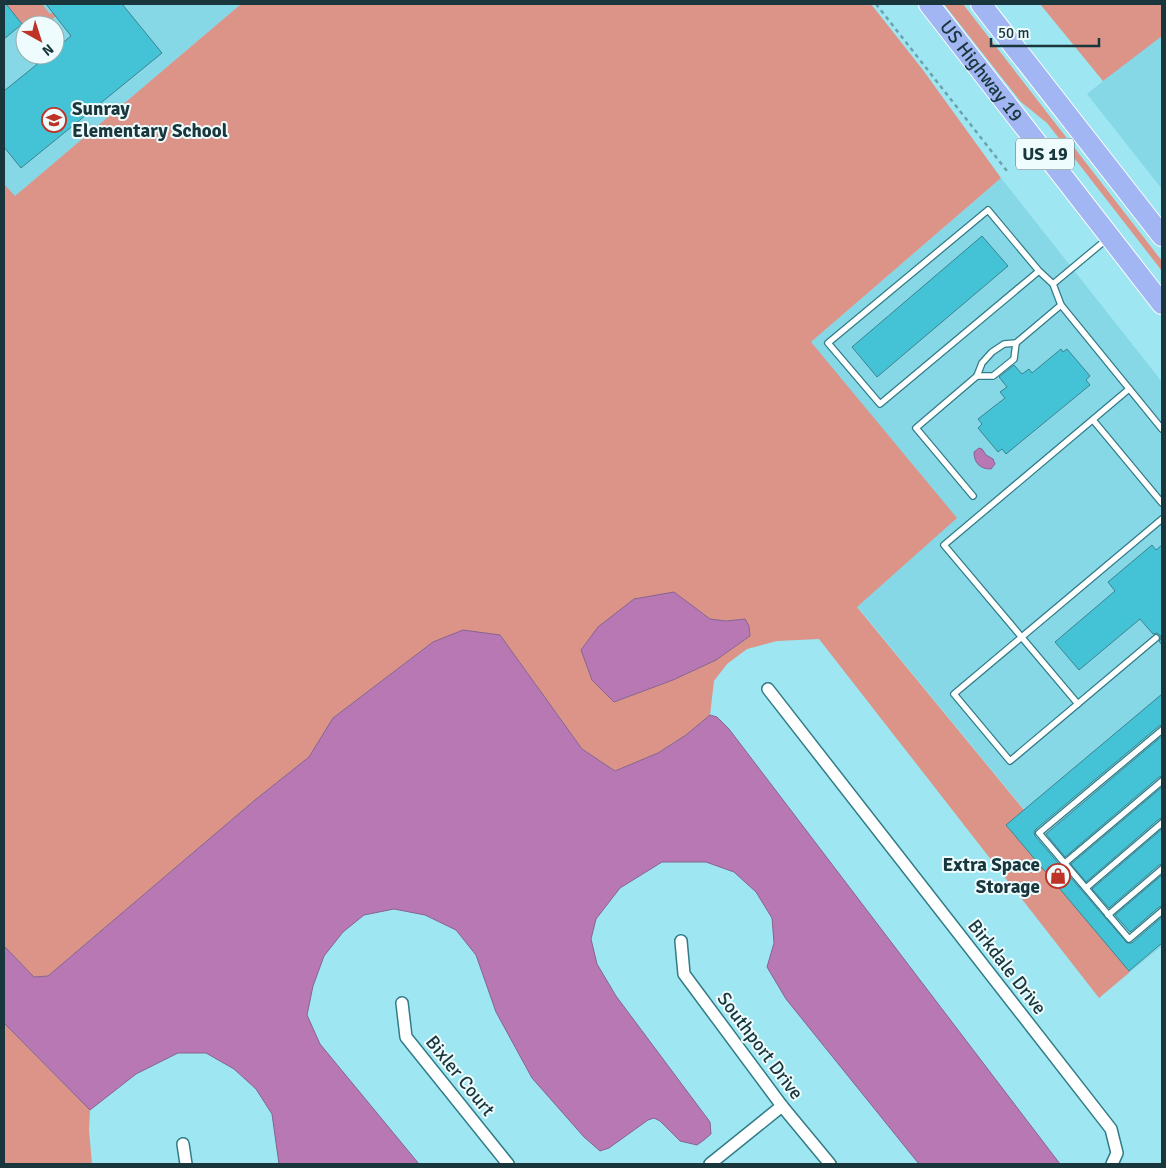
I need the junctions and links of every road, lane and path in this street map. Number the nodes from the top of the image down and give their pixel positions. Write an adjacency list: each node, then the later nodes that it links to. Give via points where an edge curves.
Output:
1 (876, 4): 4 (path)
2 (928, 4): 6 (highway, US Highway 19 / US 19)
3 (981, 4): 5 (highway, US 19)
4 (1006, 171)
5 (1162, 236)
6 (1110, 237): 8 (lane); 9 (highway, US Highway 19 / US 19)
7 (1039, 271): 7 (lane, via 880,404 828,343 988,210); 8 (lane)
8 (1053, 284): 10 (lane)
9 (1162, 304)
10 (1061, 305): 11 (lane); 13 (lane)
11 (1016, 343): 12 (lane, via 1004,344 992,352 982,363); 12 (lane, via 1014,359 993,376)
12 (977, 376): 16 (lane, via 916,428)
13 (1129, 389): 14 (lane); 15 (lane)
14 (1093, 420): 17 (lane); 19 (lane, via 944,544)
15 (1162, 429)
16 (973, 496)
17 (1162, 503)
18 (1162, 519): 19 (lane)
19 (1022, 637): 22 (lane); 22 (lane, via 954,694 1010,761)
20 (1156, 638): 22 (lane)
21 (768, 689): 39 (street, Birkdale Drive, via 1111,1129 1117,1153)
22 (1078, 704)
23 (1162, 730): 26 (lane, via 1039,832)
24 (1162, 781): 26 (lane)
25 (1162, 823): 28 (lane)
26 (1065, 863): 28 (lane)
27 (1162, 869): 30 (lane)
28 (1086, 888): 30 (lane)
29 (1162, 911): 30 (lane, via 1128,940)
30 (1108, 915)
31 (681, 941): 33 (street, Southport Drive, via 684,974)
32 (402, 1003): 36 (street, Bixler Court, via 406,1037)
33 (782, 1106): 37 (street); 38 (street, Southport Drive)
34 (183, 1144): 35 (street)
35 (186, 1164)
36 (508, 1164)
37 (710, 1164)
38 (830, 1164)
39 (1112, 1164)

